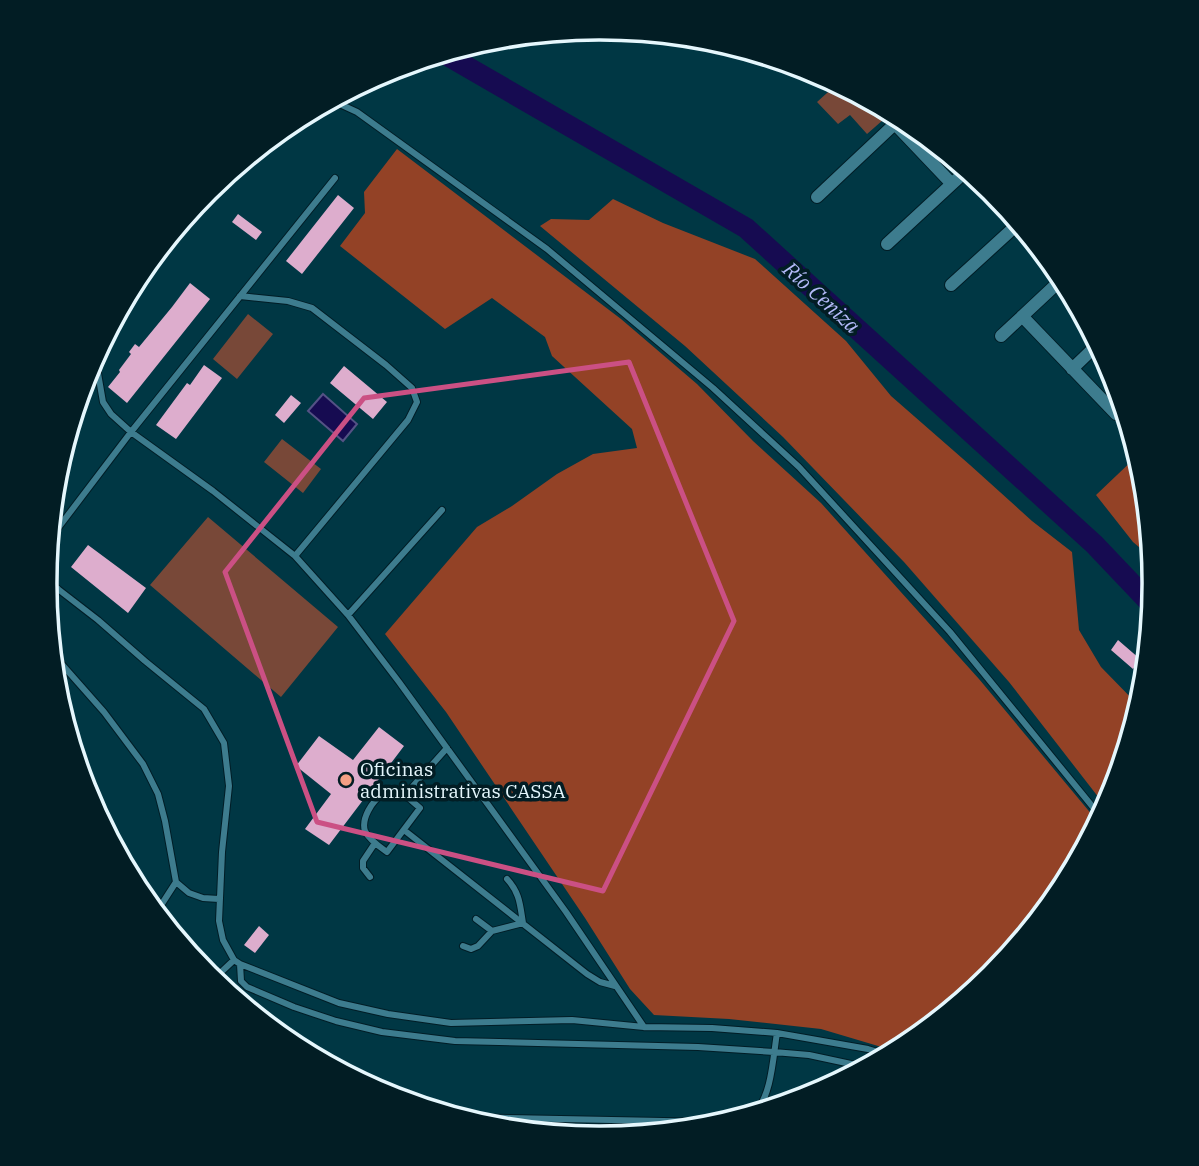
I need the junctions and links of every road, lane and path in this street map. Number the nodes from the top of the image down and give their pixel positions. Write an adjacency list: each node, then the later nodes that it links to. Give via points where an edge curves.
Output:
1 (342, 105): 28 (lane, via 547,249 799,467 950,632)
2 (892, 126): 7 (street)
3 (917, 143): 6 (street)
4 (959, 177): 6 (street)
5 (335, 178): 12 (lane)
6 (952, 184): 9 (street)
7 (817, 197)
8 (1012, 230): 10 (street)
9 (887, 244)
10 (951, 285)
11 (1054, 286): 13 (street)
12 (240, 296): 19 (lane); 22 (lane, via 312,308 412,387 417,402 408,419)
13 (1022, 316): 14 (street); 16 (street)
14 (1001, 336)
15 (1090, 352): 16 (street)
16 (1072, 369): 18 (street)
17 (98, 376): 19 (lane, via 103,402)
18 (1112, 406)
19 (131, 432): 21 (lane); 22 (lane)
20 (442, 510): 24 (lane)
21 (60, 526)
22 (295, 556): 24 (lane)
23 (58, 589): 34 (lane, via 204,709 224,743 229,786)
24 (348, 615): 26 (lane)
25 (63, 665): 33 (lane, via 143,764 158,794)
26 (447, 748): 27 (lane); 42 (lane)
27 (405, 795): 29 (lane, via 420,807); 30 (lane, via 380,796 371,806 365,831)
28 (1093, 808)
29 (404, 830): 30 (lane, via 387,852); 37 (lane)
30 (375, 843): 31 (lane, via 363,860)
31 (370, 877)
32 (507, 878): 37 (lane, via 520,901)
33 (176, 882): 34 (lane, via 190,893); 35 (lane)
34 (219, 899): 40 (lane, via 223,940)
35 (162, 904)
36 (476, 919): 38 (lane)
37 (523, 923): 38 (lane); 42 (lane, via 587,974)
38 (492, 931): 39 (lane, via 471,950)
39 (463, 946)
40 (237, 962): 41 (lane); 43 (lane, via 339,1003 388,1014 452,1023 572,1020); 46 (lane, via 247,987 294,1007 382,1032 455,1041)
41 (222, 972)
42 (615, 986): 43 (lane)
43 (644, 1027): 44 (lane)
44 (777, 1033): 45 (lane); 46 (lane)
45 (874, 1051)
46 (774, 1052): 47 (lane); 48 (lane)
47 (851, 1064)
48 (764, 1100)
49 (512, 1118): 50 (lane)
50 (667, 1121)

